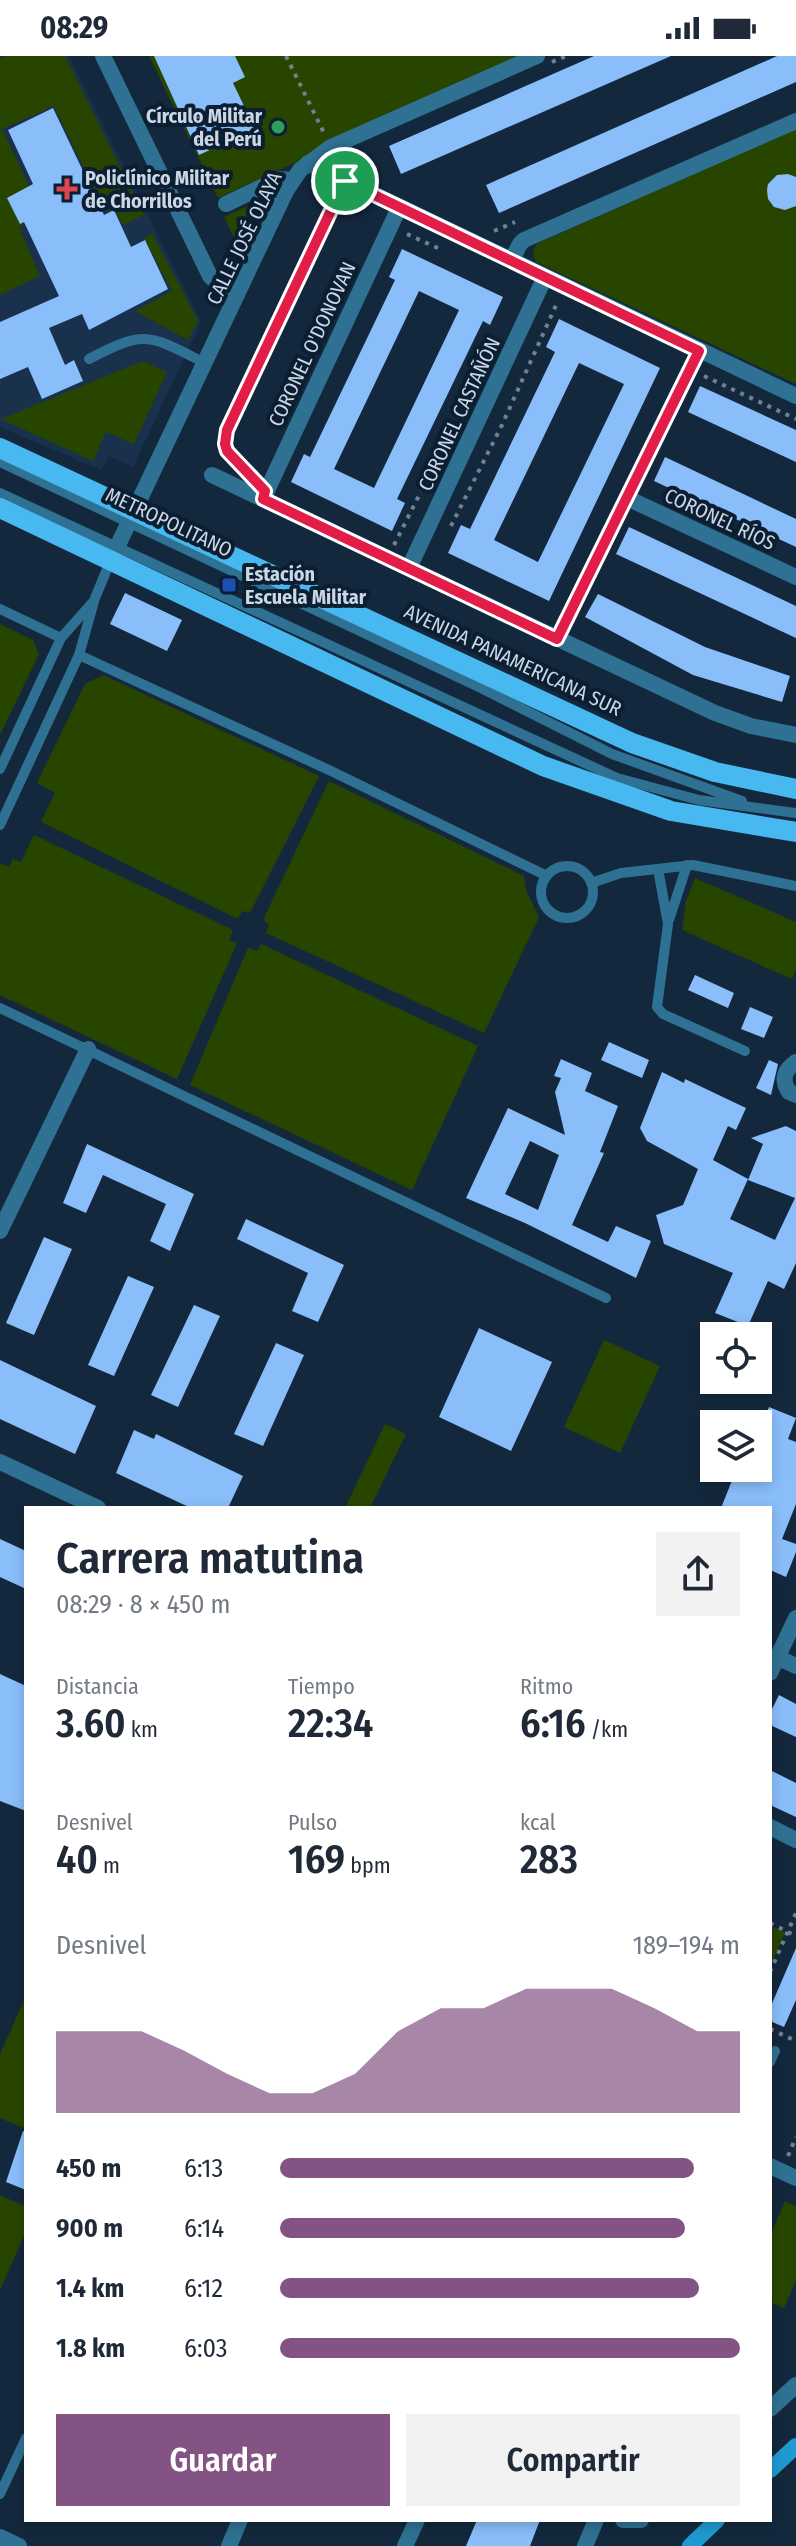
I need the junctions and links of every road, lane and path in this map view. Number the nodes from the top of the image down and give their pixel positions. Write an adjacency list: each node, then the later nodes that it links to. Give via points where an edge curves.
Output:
1 (103, 56): 13 (street, via 210,276)
2 (286, 56): 5 (path)
3 (537, 56): 5 (street, CALLE JOSÉ OLAYA)
4 (796, 121): 11 (street, via 524,240)
5 (331, 147): 6 (street, CALLE JOSÉ OLAYA)
6 (308, 163): 7 (street, CALLE JOSÉ OLAYA); 8 (street)
7 (293, 180): 9 (street, via 278,179); 13 (street, CALLE JOSÉ OLAYA)
8 (345, 181): 10 (street); 25 (lane, via 227,430 227,451)
9 (226, 204)
10 (399, 208): 11 (street); 25 (street, CORONEL O'DONOVAN)
11 (511, 261): 12 (street)
12 (545, 277): 15 (street); 31 (street, CORONEL CASTAÑÓN)
13 (237, 295): 17 (street, CALLE JOSÉ OLAYA)
14 (557, 303): 29 (path)
15 (699, 351): 19 (street); 26 (street)
16 (89, 359): 17 (lane, via 138,338 153,339)
17 (205, 363): 28 (street, CALLE JOSÉ OLAYA)
18 (701, 375): 20 (path)
19 (796, 396)
20 (796, 419)
21 (0, 448): 28 (main road, AVENIDA PANAMERICANA SUR)
22 (0, 462): 28 (lane, METROPOLITANO)
23 (212, 475): 25 (street)
24 (0, 493): 30 (lane, METROPOLITANO)
25 (264, 495): 31 (street)
26 (627, 498): 32 (street, CORONEL RÍOS); 36 (street)
27 (0, 508): 30 (main road)
28 (132, 517): 30 (street, CALLE JOSÉ OLAYA); 40 (main road, AVENIDA PANAMERICANA SUR, via 632,743 715,772); 41 (lane, METROPOLITANO, via 612,754)
29 (445, 537)
30 (113, 556): 33 (lane); 41 (lane, METROPOLITANO, via 617,778 699,800); 44 (main road, via 543,766 671,811)
31 (409, 568): 36 (street)
32 (796, 577)
33 (95, 598): 35 (lane); 37 (lane)
34 (0, 609): 35 (lane)
35 (61, 638): 39 (lane)
36 (557, 639): 38 (street, via 724,717)
37 (79, 655): 43 (lane); 47 (lane)
38 (796, 735)
39 (0, 769)
40 (796, 789)
41 (762, 808): 42 (lane, METROPOLITANO)
42 (796, 813)
43 (0, 825)
44 (796, 832)
45 (687, 865): 46 (lane); 49 (lane); 50 (lane)
46 (658, 869): 48 (lane); 50 (lane)
47 (547, 876): 48 (lane, via 567,866 582,871); 48 (lane, via 545,906 565,918 588,908)
48 (591, 883)
49 (796, 886)
50 (668, 924): 53 (lane, via 657,1007)
51 (0, 1008): 52 (lane)
52 (88, 1049): 56 (street); 57 (lane)
53 (745, 1051)
54 (796, 1062): 55 (street, via 784,1078)
55 (796, 1095)
56 (0, 1231)
57 (606, 1298)
58 (0, 1462): 59 (street)
59 (94, 1506)
60 (796, 1618): 61 (street)
61 (774, 1665): 62 (street)
62 (796, 1666)
63 (772, 1828): 64 (street)
64 (796, 1840)
65 (796, 1913): 67 (path)
66 (772, 1924): 67 (path)
67 (788, 1932): 68 (path); 69 (path)
68 (796, 1936)
69 (772, 1968)
70 (772, 2030): 71 (path)
71 (796, 2041)
72 (772, 2167): 73 (street)
73 (796, 2178)
74 (796, 2385): 75 (street)
75 (772, 2407)
76 (24, 2442): 79 (lane)
77 (796, 2446): 78 (street)
78 (772, 2468)
79 (0, 2494)
80 (239, 2522): 86 (street)
81 (416, 2522): 87 (street)
82 (595, 2522): 88 (street)
83 (715, 2522): 89 (street)
84 (0, 2537): 85 (street)
85 (19, 2546)
86 (229, 2546)
87 (405, 2546)
88 (585, 2546)
89 (690, 2546)

